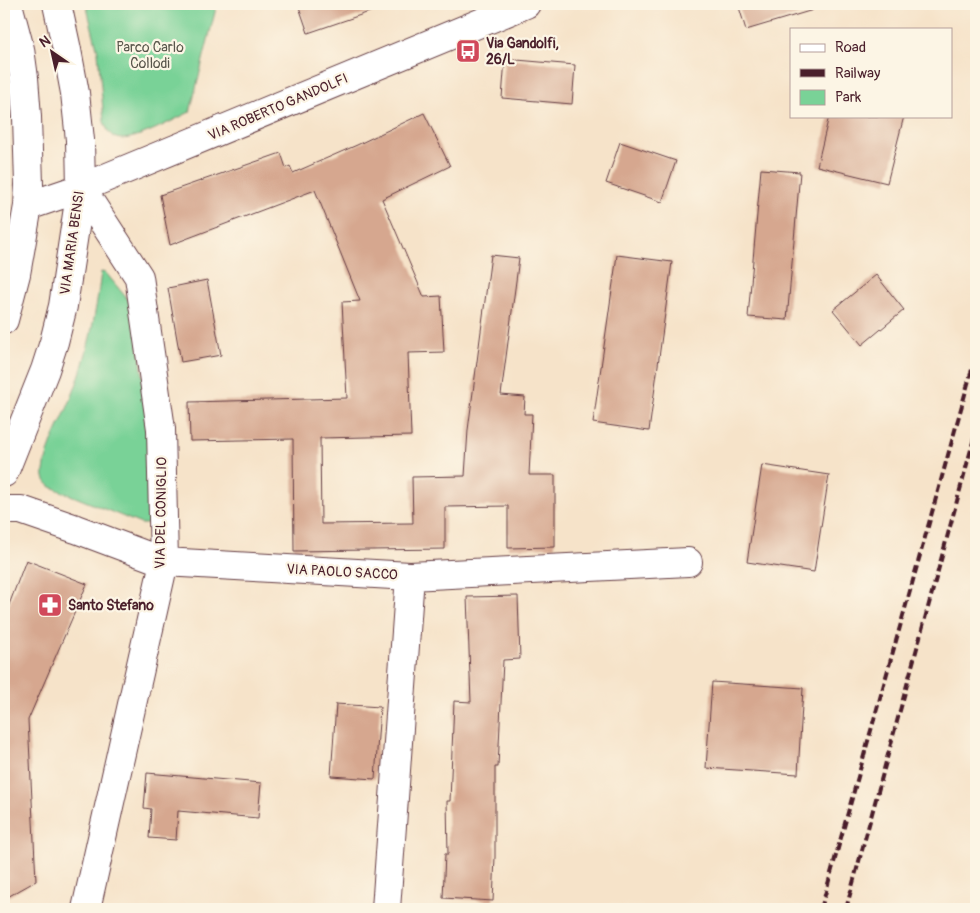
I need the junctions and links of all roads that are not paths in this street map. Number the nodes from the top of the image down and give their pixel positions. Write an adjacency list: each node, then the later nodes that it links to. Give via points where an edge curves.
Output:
1 (8, 4): 5 (street, via 24,78 29,157)
2 (57, 4): 4 (street, VIA MARIA BENSI, via 75,93)
3 (526, 4): 4 (street, VIA ROBERTO GANDOLFI)
4 (81, 188): 5 (street, VIA ROBERTO GANDOLFI); 7 (street, VIA MARIA BENSI, via 63,306 54,342); 9 (street, VIA DEL CONIGLIO, via 139,277 161,429)
5 (28, 206): 6 (street)
6 (4, 320)
7 (4, 473)
8 (4, 510): 9 (street, VIA PAOLO SACCO, via 20,510)
9 (164, 562): 11 (street, VIA PAOLO SACCO); 12 (street, VIA DEL CONIGLIO)
10 (688, 562): 11 (street, VIA PAOLO SACCO)
11 (410, 576): 13 (street)
12 (86, 909)
13 (386, 909)

